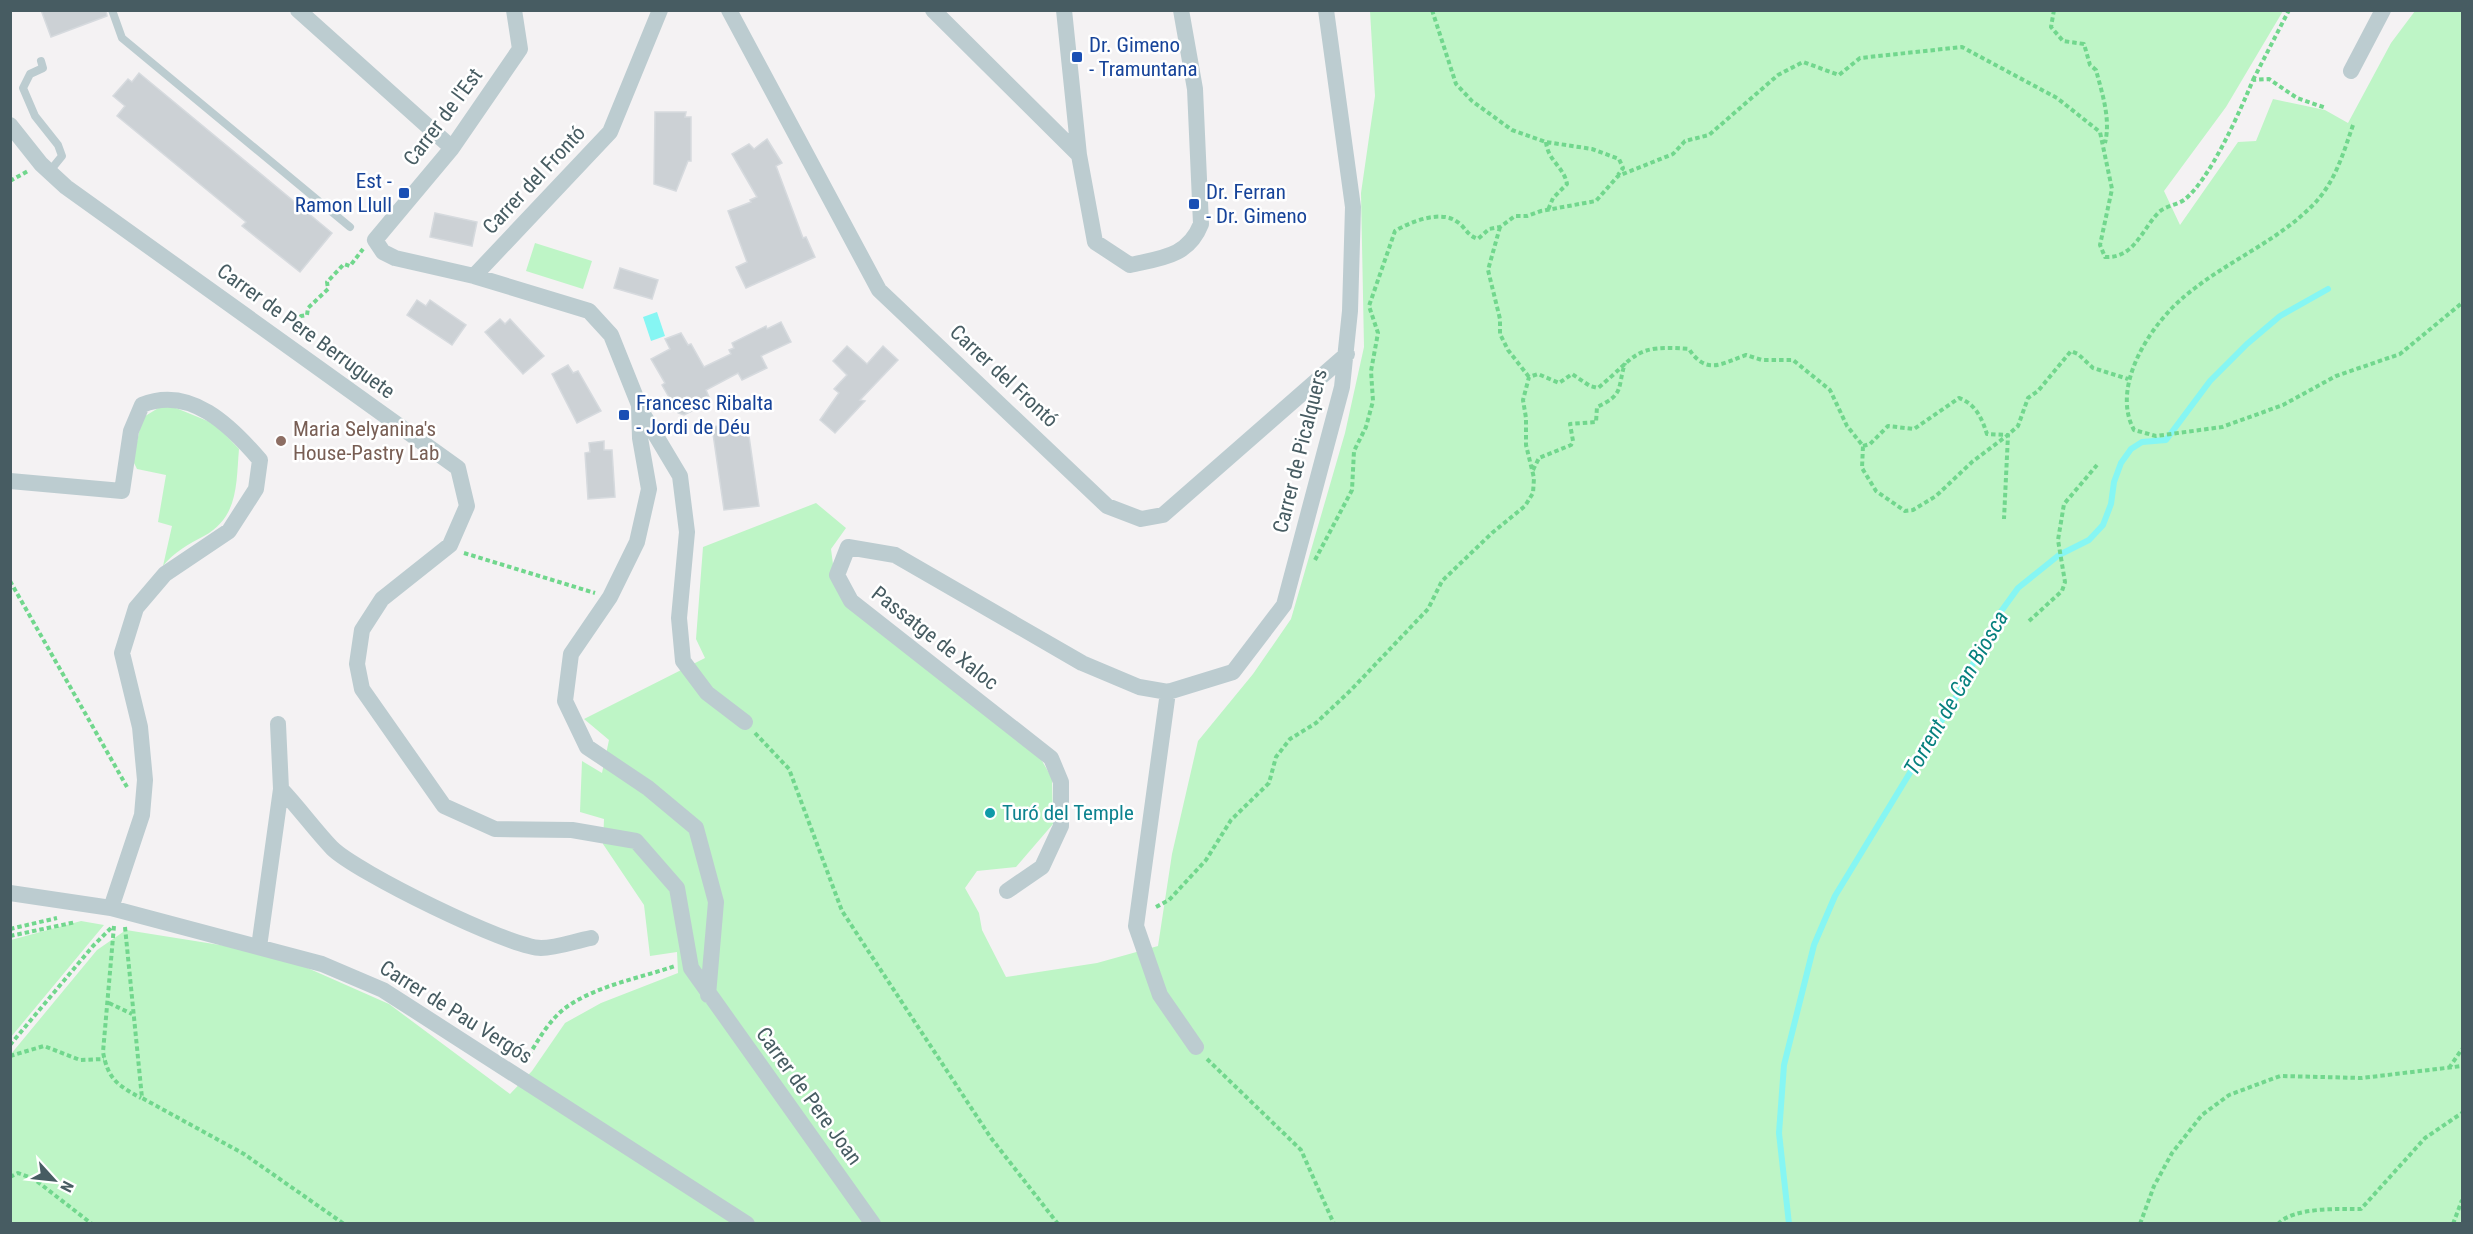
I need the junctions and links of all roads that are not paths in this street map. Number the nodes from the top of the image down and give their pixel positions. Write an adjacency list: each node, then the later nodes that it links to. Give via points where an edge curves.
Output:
1 (112, 10): 17 (lane, via 122,38)
2 (298, 10): 14 (street)
3 (514, 10): 14 (street, Carrer de l'Est, via 520,49)
4 (660, 10): 18 (street, Carrer del Frontó, via 610,132)
5 (729, 10): 19 (street, Carrer del Frontó, via 879,290 1107,506 1141,519 1163,515)
6 (933, 10): 15 (street)
7 (1064, 10): 15 (street)
8 (1181, 10): 15 (street, via 1195,89 1201,224 1197,235 1183,251 1130,266 1095,242)
9 (1326, 10): 19 (street, Carrer de Picalquers, via 1353,207)
10 (2383, 10): 12 (street)
11 (41, 61): 16 (lane, via 43,68 30,74 23,88 35,116 62,156)
12 (2351, 71)
13 (10, 125): 16 (street, Carrer de Pere Berruguete)
14 (452, 148): 18 (street, Carrer de l'Est, via 370,244 395,258)
15 (1079, 155)
16 (49, 173): 31 (street, Carrer de Pere Berruguete, via 458,468 467,506 447,547 382,599 362,630 357,664 362,689 444,806 495,829 572,830 636,842 677,888 691,968)
17 (350, 226)
18 (474, 276): 20 (street, via 589,311 611,335)
19 (1347, 354): 22 (street, Carrer de Picalquers, via 1342,387 1284,605 1233,672)
20 (639, 405): 23 (street, via 680,476 687,532 679,618 683,661 707,693); 31 (street, via 649,489 638,542 610,597 571,654 565,701 587,747 648,788 696,828 716,902)
21 (10, 481): 28 (street, via 122,491 131,431 142,405 155,399 206,409 235,431 260,460 256,489 229,531 165,574 136,608 122,653 140,727 145,780 142,815)
22 (1168, 693): 26 (street, Passatge de Xaloc, via 1139,687 1082,663 896,555 848,547 837,575 851,601 1051,758 1061,782 1061,826 1041,867); 32 (street, via 1136,926 1160,996)
23 (745, 722)
24 (278, 724): 25 (street)
25 (281, 789): 29 (street, via 333,849 371,874 465,922 502,939 542,948); 30 (street)
26 (1007, 891)
27 (10, 892): 28 (street, Carrer de Pau Vergós)
28 (119, 918): 30 (street, Carrer de Pau Vergós)
29 (591, 938)
30 (259, 947): 33 (street, Carrer de Pau Vergós, via 322,964 383,990)
31 (708, 995): 34 (street, Carrer de Pere Joan)
32 (1196, 1047)
33 (747, 1224)
34 (873, 1224)

